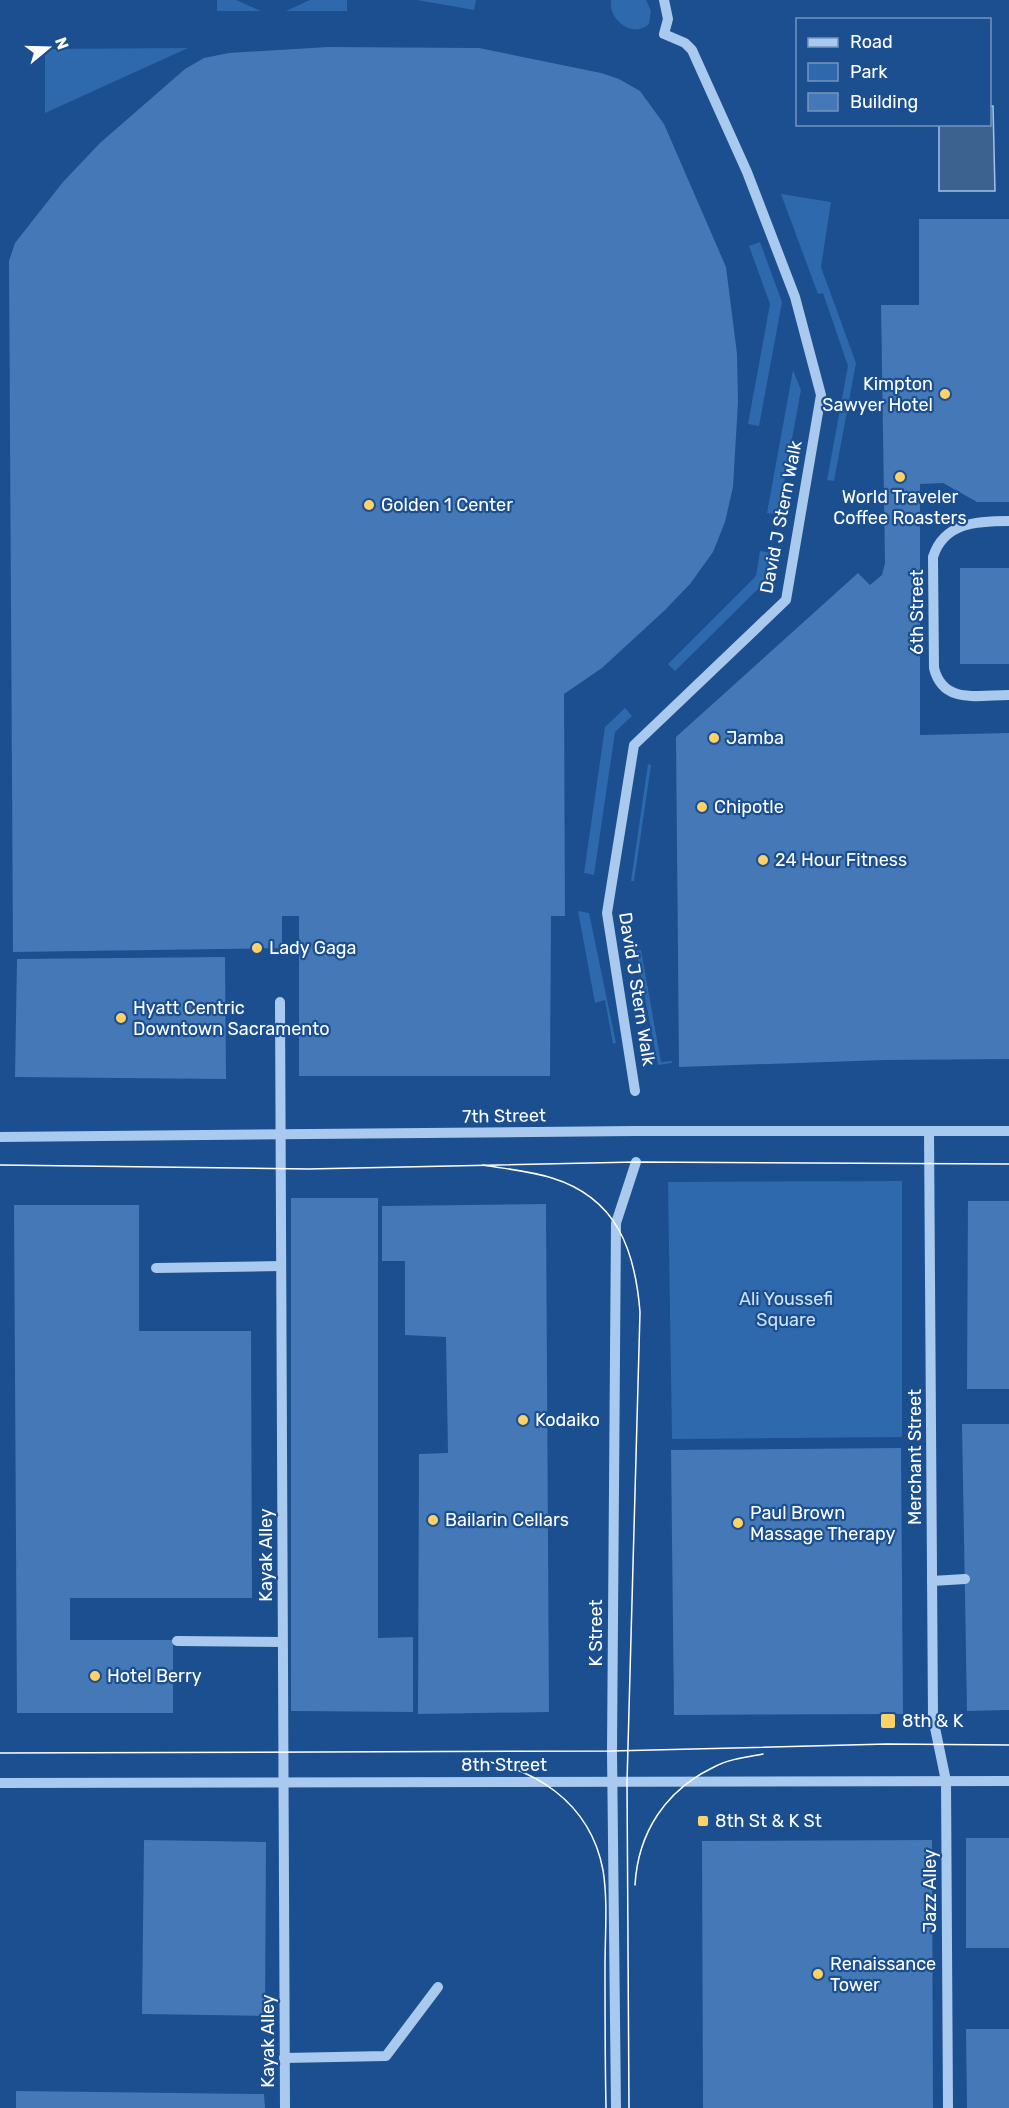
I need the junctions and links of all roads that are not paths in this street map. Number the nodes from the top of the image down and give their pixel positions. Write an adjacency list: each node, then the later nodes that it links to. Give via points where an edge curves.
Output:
1 (664, 0): 5 (street, David J Stern Walk, via 668,19 664,34 692,50 747,172 795,297 821,395 786,600 633,745 607,913)
2 (1009, 521): 3 (street, 6th Street, via 978,521 961,526 937,546 933,557 937,681 958,695)
3 (1009, 695)
4 (280, 1002): 8 (street, Kayak Alley)
5 (635, 1091)
6 (929, 1131): 7 (street, 7th Street); 8 (street, 7th Street); 14 (street, Merchant Street)
7 (1009, 1131)
8 (280, 1136): 9 (street, 7th Street); 11 (street, Kayak Alley)
9 (0, 1137)
10 (636, 1162): 20 (street, K Street, via 616,1223)
11 (281, 1266): 12 (street); 16 (street, Kayak Alley)
12 (156, 1268)
13 (965, 1579): 14 (street)
14 (932, 1581): 17 (street, Merchant Street, via 933,1718)
15 (177, 1641): 16 (street)
16 (282, 1642): 19 (street, Kayak Alley)
17 (946, 1781): 18 (street, 8th Street); 20 (street, 8th Street); 26 (street, Jazz Alley)
18 (1009, 1781)
19 (283, 1782): 20 (street, 8th Street); 21 (street, 8th Street); 23 (street, Kayak Alley)
20 (613, 1782): 25 (street, K Street)
21 (0, 1783)
22 (438, 1987): 23 (street, via 386,2056)
23 (284, 2058): 24 (street, Kayak Alley)
24 (285, 2108)
25 (616, 2108)
26 (948, 2108)

